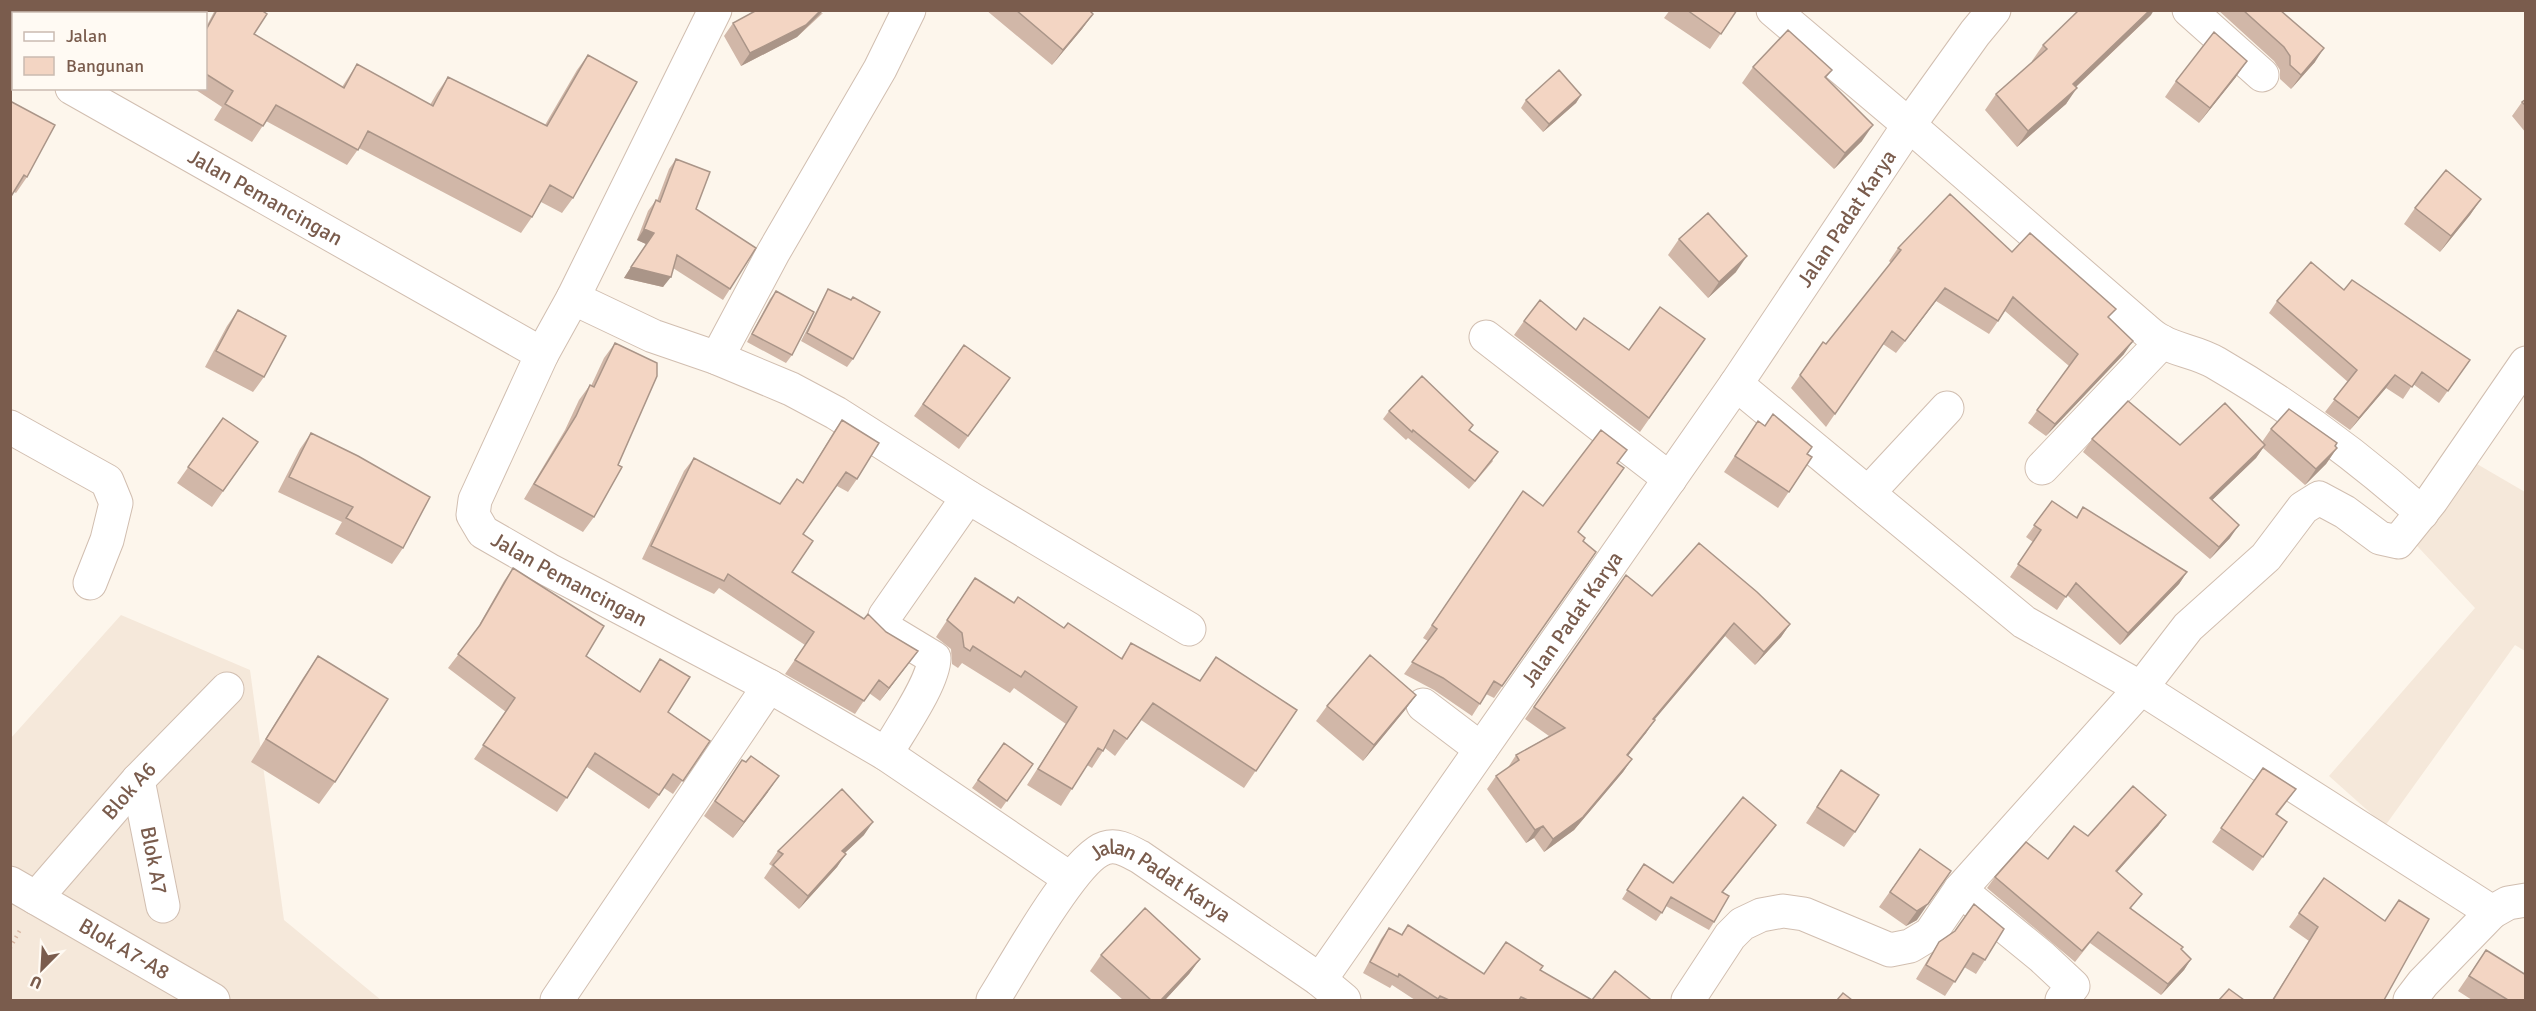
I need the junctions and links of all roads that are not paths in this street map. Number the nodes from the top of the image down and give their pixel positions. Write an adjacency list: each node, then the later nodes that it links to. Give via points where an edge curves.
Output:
1 (715, 10): 9 (street)
2 (909, 10): 13 (street, via 880,69)
3 (1773, 10): 8 (street)
4 (1994, 10): 8 (street, Jalan Padat Karya)
5 (2190, 10): 6 (street)
6 (2262, 75)
7 (76, 90): 12 (street, Jalan Pemancingan)
8 (1910, 125): 11 (street); 15 (street, Jalan Padat Karya)
9 (573, 298): 12 (street); 13 (street, via 653,336)
10 (1486, 337): 19 (street)
11 (2162, 342): 18 (street); 22 (street, via 2215,362 2311,423)
12 (542, 354): 25 (street, Jalan Pemancingan, via 475,500 473,516 483,532)
13 (717, 358): 21 (street, via 836,413)
14 (2526, 363): 22 (street)
15 (1736, 384): 19 (street, Jalan Padat Karya); 20 (street)
16 (1947, 408): 20 (street)
17 (10, 427): 23 (street, via 107,481 116,503)
18 (2042, 468)
19 (1670, 479): 29 (street, Jalan Padat Karya)
20 (1868, 493): 26 (street, via 2024,622)
21 (968, 497): 24 (street); 30 (street, via 885,615 886,629 934,658 928,682)
22 (2422, 513): 26 (street, via 2398,542 2380,538 2346,512 2319,498 2303,508 2266,557 2188,627)
23 (90, 583)
24 (1189, 629)
25 (769, 686): 30 (street, Jalan Pemancingan); 40 (street)
26 (2141, 688): 34 (street); 37 (street)
27 (227, 689): 31 (street, Blok A6)
28 (1423, 705): 29 (street)
29 (1480, 750): 38 (street, Jalan Padat Karya)
30 (886, 754): 32 (street, Jalan Pemancingan)
31 (138, 780): 33 (street, Blok A6); 36 (street, Blok A7)
32 (1069, 878): 38 (street, Jalan Padat Karya, via 1104,848 1119,846); 41 (street, Jalan Padat Karya)
33 (23, 890): 39 (street, Blok A7-A8)
34 (1960, 890): 43 (street, via 1930,934 1910,946 1890,950 1804,915 1783,911 1761,915 1742,924 1730,936); 44 (street, via 2073,987)
35 (2526, 900): 37 (street, via 2508,903)
36 (163, 906)
37 (2492, 912): 45 (street)
38 (1320, 980): 42 (street)
39 (213, 1000)
40 (557, 1000)
41 (993, 1000)
42 (1344, 1000)
43 (1688, 1000)
44 (2062, 1000)
45 (2409, 1000)

